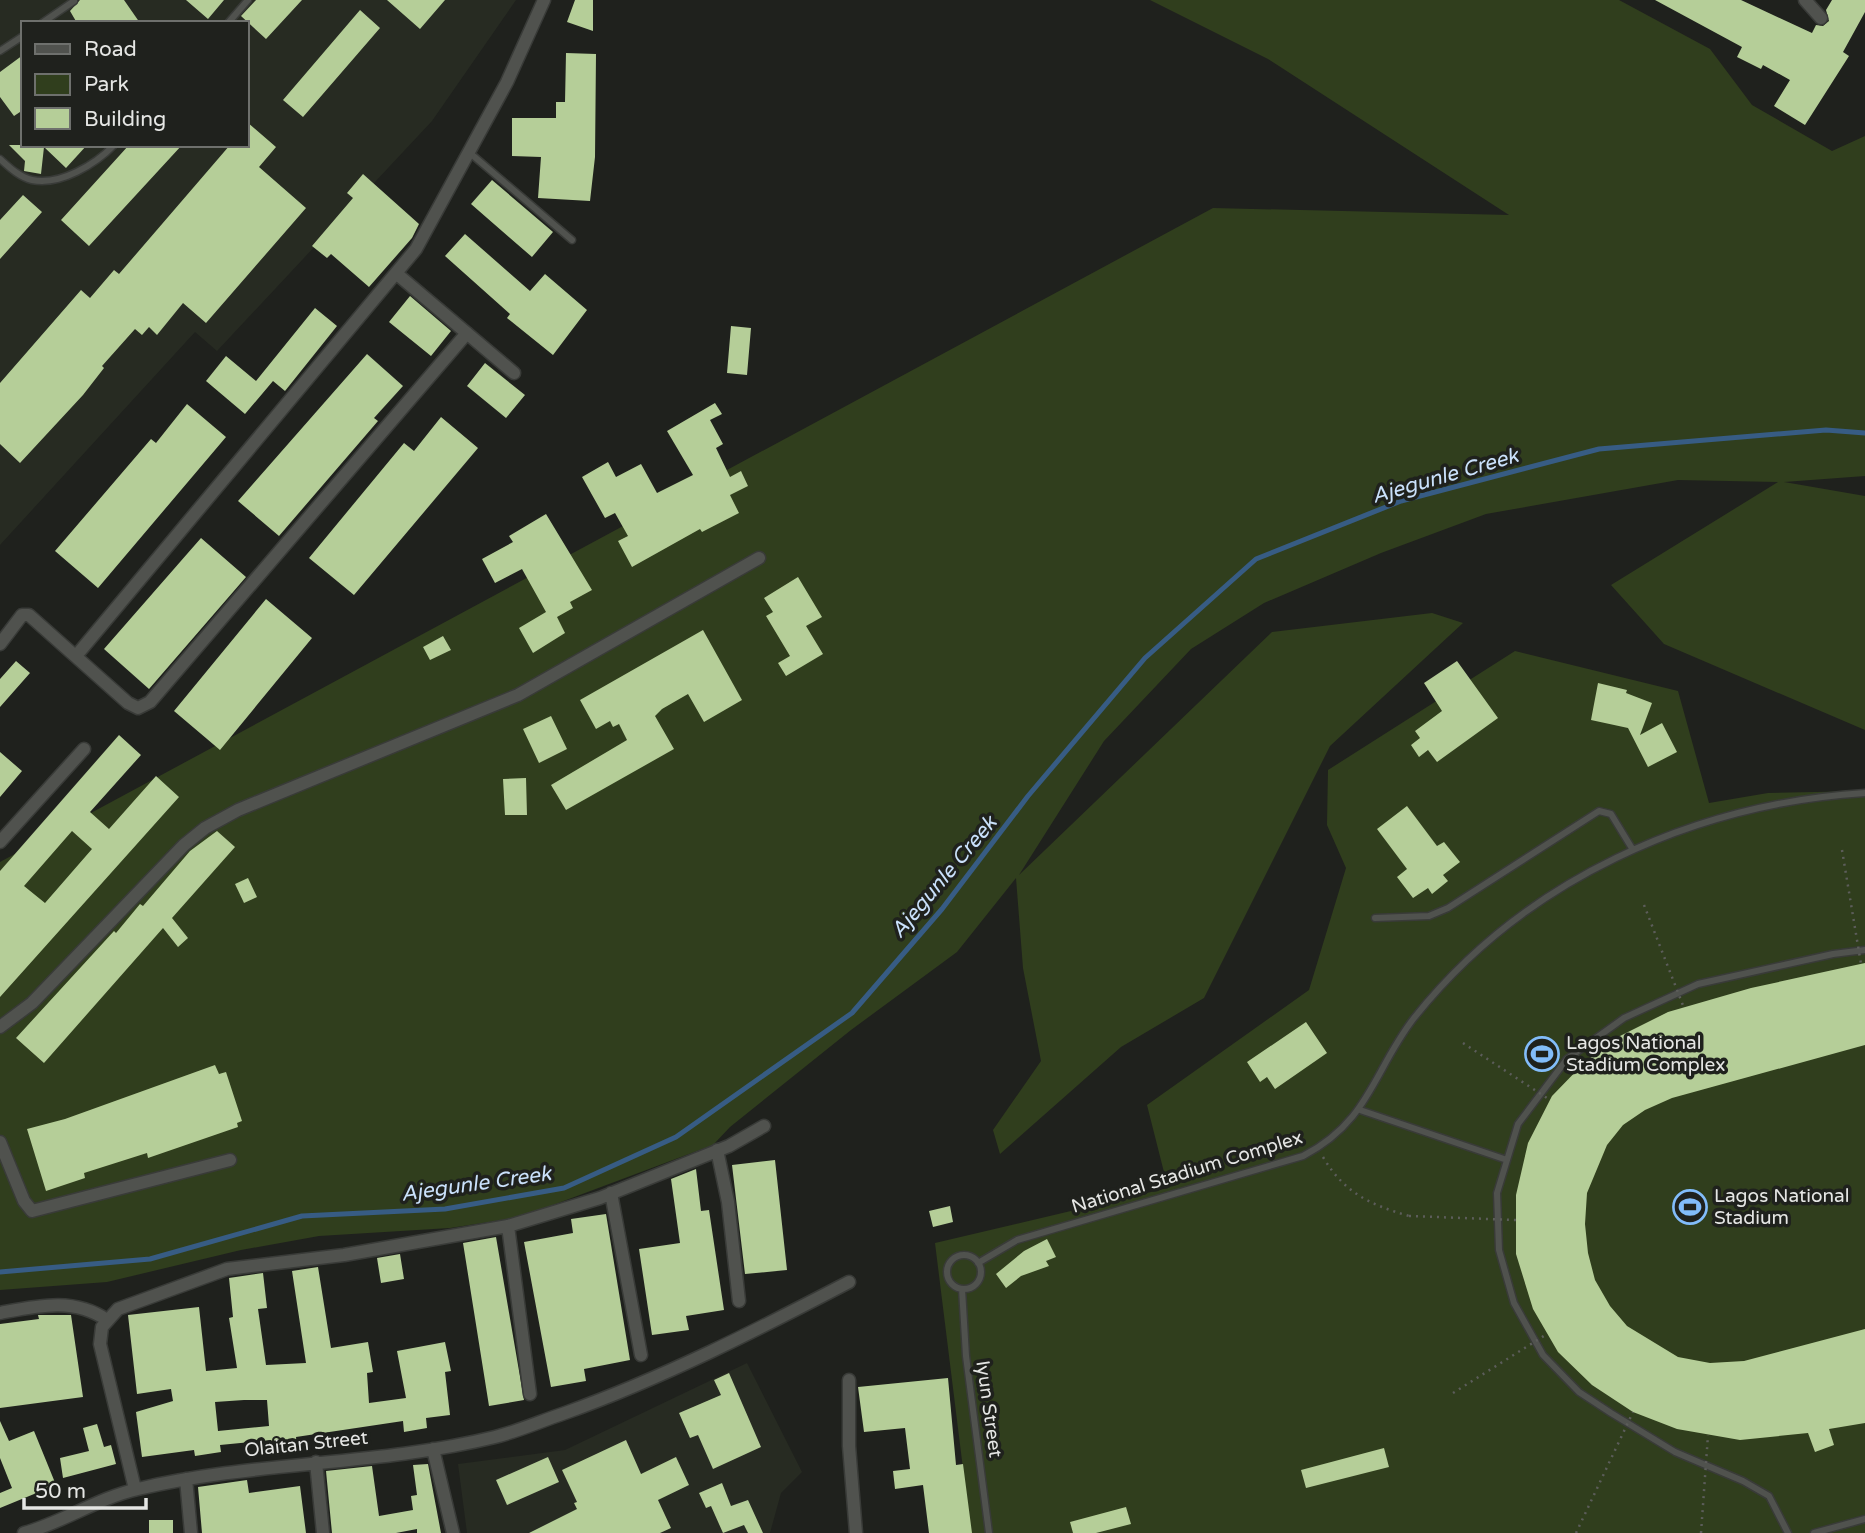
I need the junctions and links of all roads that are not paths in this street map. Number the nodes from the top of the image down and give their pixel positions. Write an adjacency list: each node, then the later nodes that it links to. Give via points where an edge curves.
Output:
1 (248, 0): 7 (lane)
2 (544, 0): 11 (street)
3 (1804, 0): 5 (street)
4 (74, 2): 6 (lane)
5 (1821, 18)
6 (45, 21)
7 (230, 21)
8 (21, 37): 9 (lane)
9 (0, 51)
10 (112, 147): 12 (lane, via 100,160 54,180 32,180)
11 (470, 153): 13 (lane); 14 (street, via 435,219)
12 (0, 159)
13 (572, 240)
14 (397, 274): 15 (street); 19 (street)
15 (467, 333): 16 (street); 19 (street, via 150,702 138,708 128,704)
16 (514, 373)
17 (759, 558): 26 (street, via 518,695 238,810 205,828 32,1003)
18 (0, 643): 19 (street, via 22,615 29,615)
19 (76, 656)
20 (84, 750): 22 (street)
21 (1865, 793): 23 (lane, National Stadium Complex, via 1811,796 1741,811)
22 (0, 842)
23 (1633, 849): 24 (lane, via 1611,814 1599,811 1448,908 1429,916); 27 (lane, National Stadium Complex, via 1539,902 1458,967 1407,1027)
24 (1374, 918)
25 (1865, 950): 32 (lane, via 1698,984 1624,1018 1567,1059 1518,1124)
26 (0, 1027)
27 (1360, 1110): 32 (lane); 35 (lane, National Stadium Complex, via 1318,1148 1290,1160 1017,1240)
28 (764, 1126): 30 (street)
29 (0, 1142): 31 (street, via 32,1211)
30 (717, 1150): 33 (street); 38 (street)
31 (230, 1160)
32 (1507, 1160): 56 (lane, via 1497,1193 1499,1250 1514,1303 1543,1355 1579,1392 1611,1413 1675,1452 1769,1496)
33 (611, 1193): 34 (street); 41 (street)
34 (508, 1226): 40 (street, via 344,1255 227,1269 118,1310); 43 (street)
35 (978, 1263): 37 (lane, via 977,1284); 37 (lane, via 965,1255 948,1266 949,1281)
36 (849, 1282): 44 (street, Olaitan Street, via 622,1393 495,1437)
37 (962, 1289): 55 (lane, Iyun Street)
38 (739, 1301)
39 (0, 1313): 40 (street, via 41,1305 76,1305)
40 (107, 1320): 47 (street, via 100,1344)
41 (641, 1355)
42 (849, 1380): 54 (street)
43 (530, 1395)
44 (433, 1449): 45 (street, Olaitan Street); 53 (street)
45 (316, 1462): 46 (street, Olaitan Street); 52 (street)
46 (186, 1479): 47 (street, Olaitan Street); 51 (street)
47 (135, 1489): 49 (street, Olaitan Street, via 92,1504)
48 (1865, 1519): 57 (lane)
49 (49, 1530): 50 (street, Olaitan Street)
50 (24, 1533)
51 (191, 1533)
52 (323, 1533)
53 (453, 1533)
54 (856, 1533)
55 (989, 1533)
56 (1788, 1533)
57 (1814, 1533)

